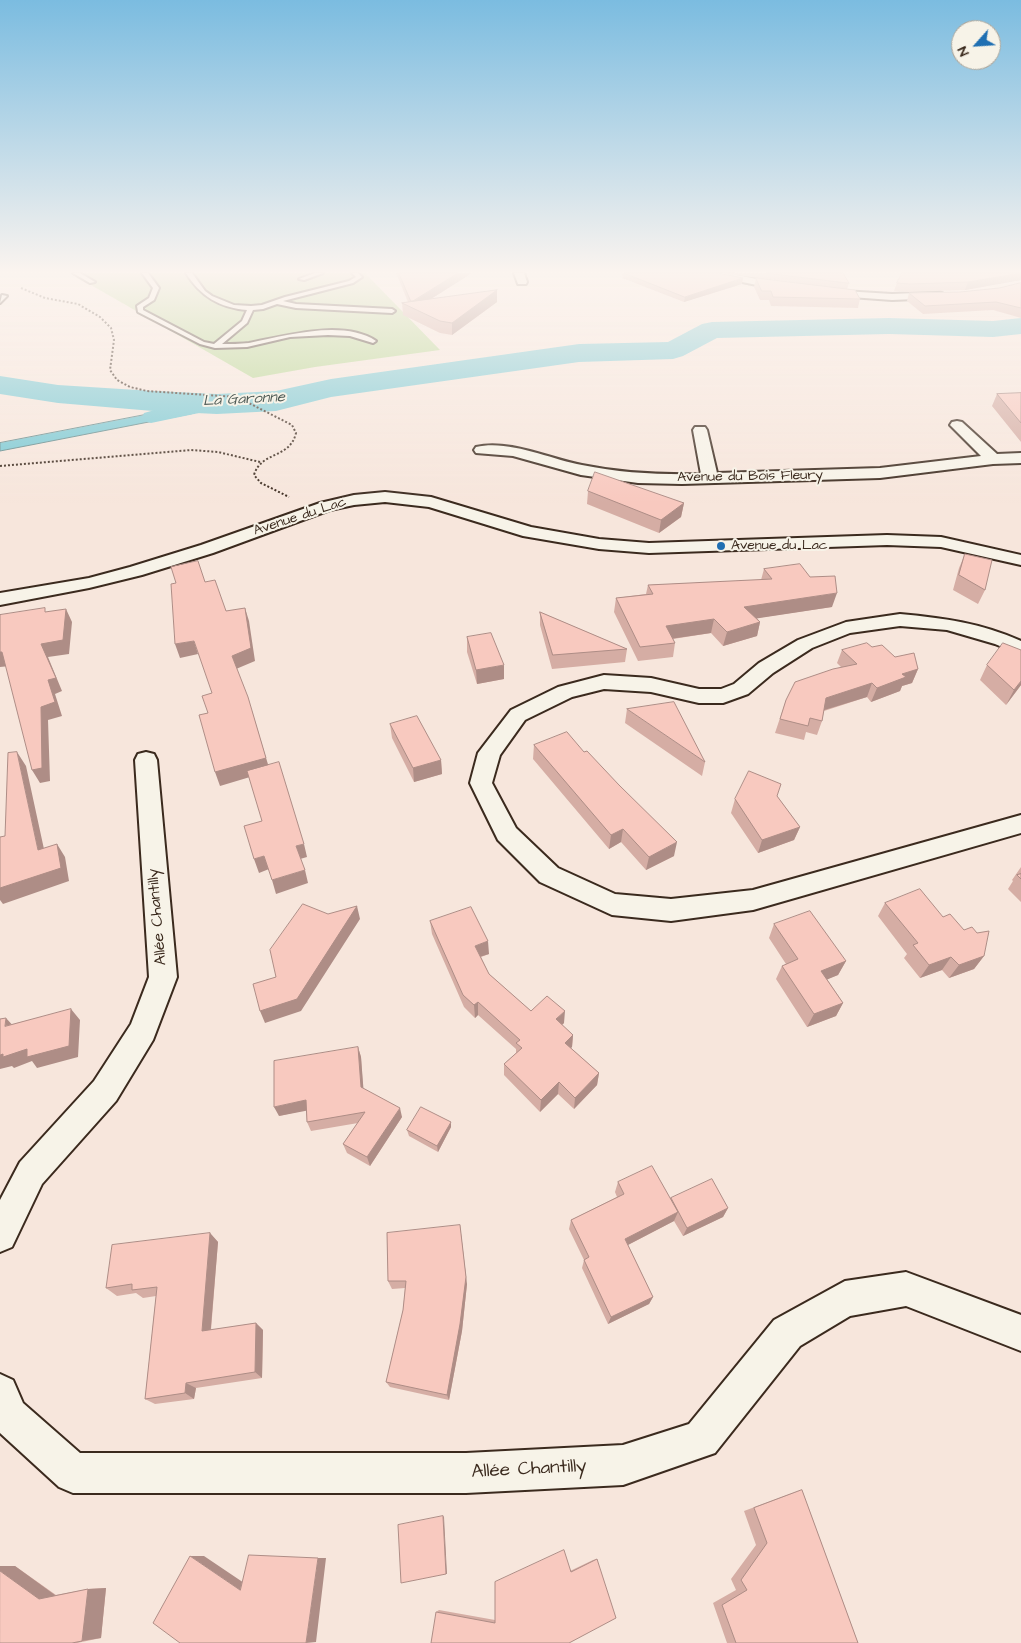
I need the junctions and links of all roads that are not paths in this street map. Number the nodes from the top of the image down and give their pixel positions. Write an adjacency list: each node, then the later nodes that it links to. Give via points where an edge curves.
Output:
1 (957, 425): 5 (street)
2 (700, 430): 6 (street)
3 (481, 450): 6 (street, Avenue du Bois Fleury, via 513,452 581,470 638,478)
4 (1021, 458): 5 (street, Avenue du Bois Fleury)
5 (993, 459): 6 (street, Avenue du Bois Fleury, via 880,474)
6 (710, 479)
7 (1021, 560): 8 (street, Avenue du Lac, via 941,542 887,540 648,548 599,544 529,532 431,502 400,498 354,500 313,510 136,571)
8 (0, 599)
9 (1021, 649): 11 (street, via 949,624 900,620 846,628 804,644 766,668 741,689 723,696 699,696 651,685 604,682 565,692 518,715 489,753 481,783 508,834 549,875 612,904 671,910 753,900)
10 (146, 760): 12 (street, Allée Chantilly, via 163,977 143,1031 105,1091 31,1173)
11 (1021, 824)
12 (0, 1235)
13 (1021, 1333): 14 (street, Allée Chantilly, via 906,1288 845,1299 787,1333 701,1439 622,1466 466,1473 73,1473 9,1416)
14 (0, 1393)

